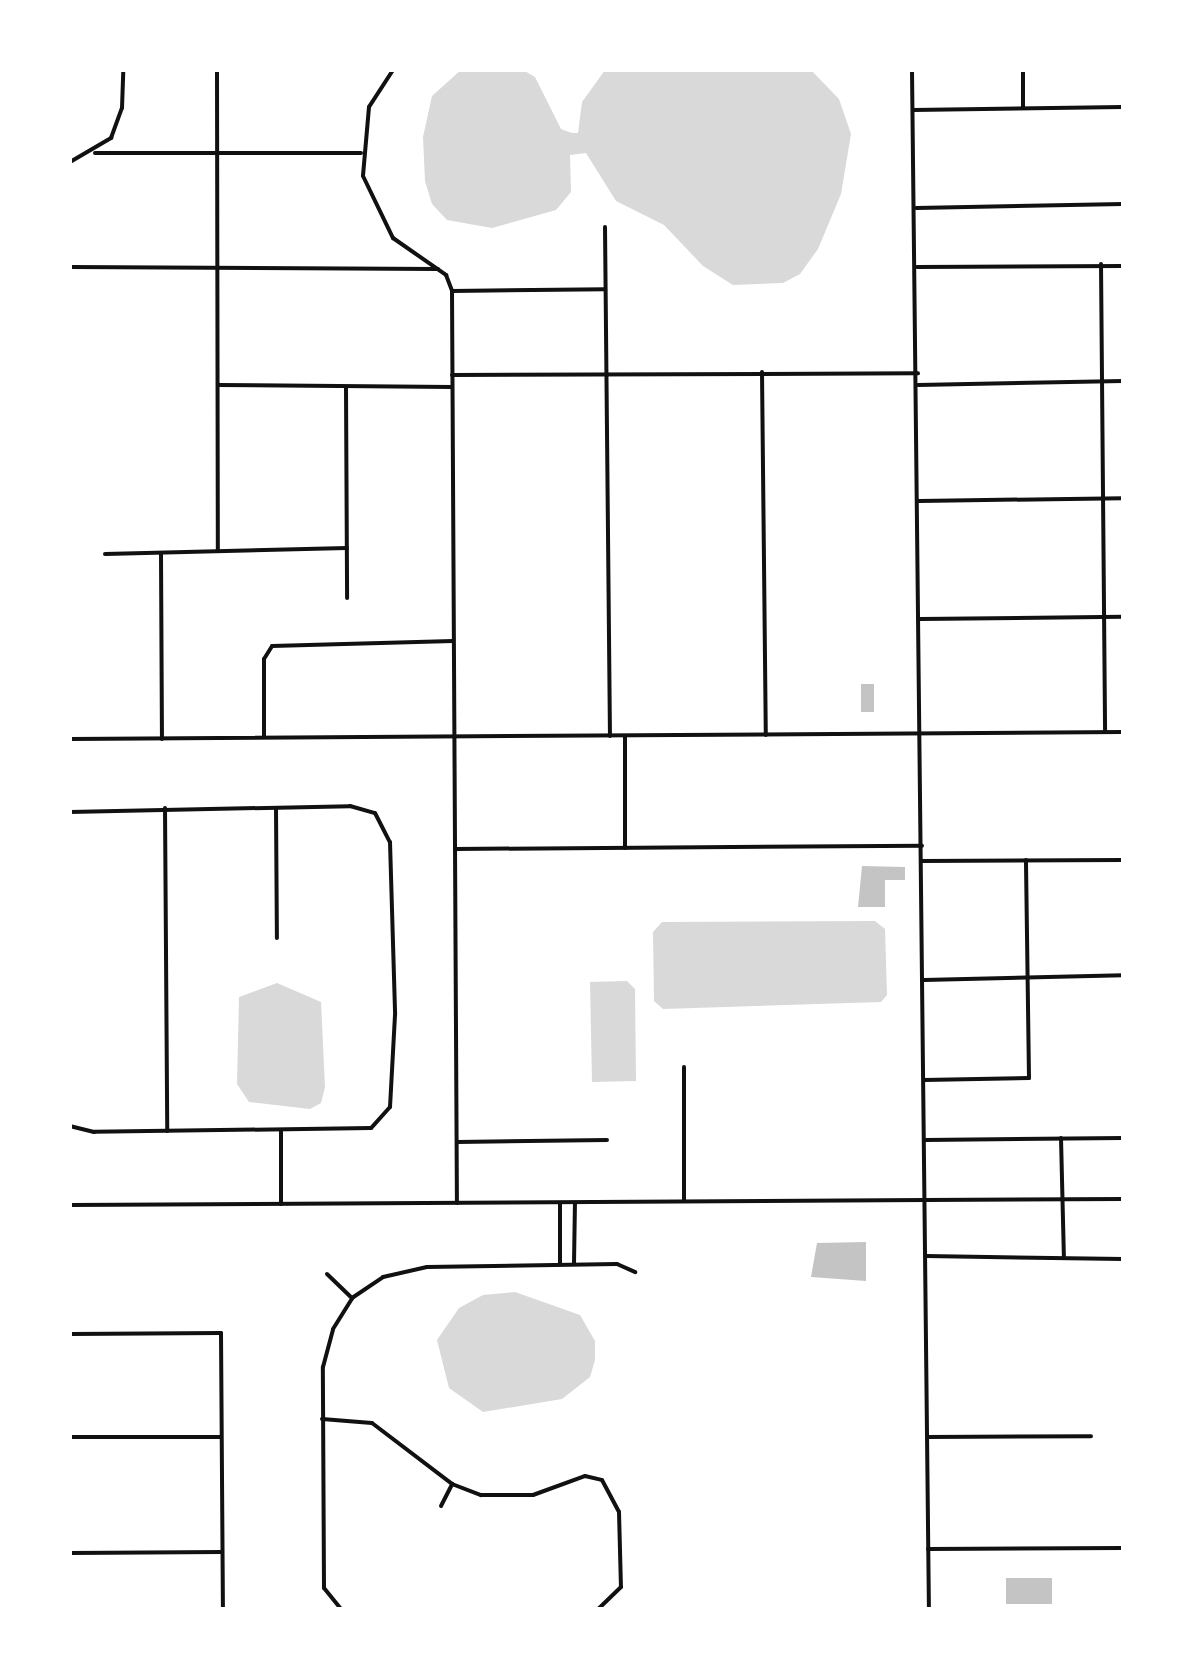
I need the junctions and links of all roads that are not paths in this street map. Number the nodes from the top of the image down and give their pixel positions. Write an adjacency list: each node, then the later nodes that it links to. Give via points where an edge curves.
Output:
1 (123, 70): 9 (street, via 116,126)
2 (217, 70): 11 (street)
3 (393, 70): 10 (street, via 370,107)
4 (912, 70): 8 (street)
5 (1023, 70): 7 (street)
6 (1123, 107): 7 (street)
7 (1024, 108): 8 (street)
8 (913, 110): 14 (street)
9 (95, 153): 11 (street); 12 (street)
10 (361, 153): 11 (street); 21 (street, via 382,222 412,255)
11 (218, 154): 20 (street)
12 (70, 162)
13 (1123, 204): 14 (street)
14 (916, 208): 17 (street)
15 (605, 227): 22 (street)
16 (1101, 264): 17 (street); 18 (street); 29 (street)
17 (917, 266): 26 (street)
18 (1123, 266)
19 (70, 267): 20 (street)
20 (218, 267): 21 (street); 31 (street)
21 (438, 269): 23 (street)
22 (605, 289): 23 (street); 25 (street)
23 (452, 291): 27 (street)
24 (762, 372): 25 (street); 26 (street); 51 (street)
25 (606, 373): 27 (street); 49 (street)
26 (918, 373): 30 (street)
27 (452, 375): 32 (street)
28 (1123, 381): 29 (street)
29 (1102, 382): 30 (street); 35 (street)
30 (918, 384): 36 (street)
31 (218, 385): 33 (street); 38 (street)
32 (452, 387): 33 (street); 45 (street)
33 (346, 388): 37 (street)
34 (1123, 498): 35 (street)
35 (1104, 499): 36 (street); 42 (street)
36 (919, 501): 44 (street)
37 (347, 548): 38 (street); 41 (street)
38 (218, 550): 40 (street)
39 (105, 554): 40 (street)
40 (161, 554): 53 (street)
41 (347, 598)
42 (1104, 617): 43 (street); 44 (street); 46 (street)
43 (1123, 617)
44 (920, 619): 48 (street)
45 (453, 641): 52 (street); 54 (street, via 272,646 264,659)
46 (1105, 732): 47 (street); 48 (street)
47 (1123, 732)
48 (921, 734): 51 (street); 59 (street)
49 (610, 736): 50 (street); 52 (street)
50 (625, 736): 51 (street); 60 (street)
51 (766, 736)
52 (454, 737): 54 (street); 61 (street)
53 (162, 738): 54 (street); 55 (street)
54 (264, 738)
55 (70, 739)
56 (165, 808): 57 (street); 58 (street); 73 (street)
57 (276, 808): 65 (street); 72 (street, via 358,807 384,822 395,1014 392,1096 379,1122 362,1130)
58 (70, 812)
59 (922, 846): 60 (street); 64 (street)
60 (626, 848): 61 (street)
61 (455, 849): 78 (street)
62 (1026, 860): 63 (street); 64 (street); 67 (street)
63 (1123, 860)
64 (922, 862): 68 (street)
65 (277, 938)
66 (1123, 975): 67 (street)
67 (1027, 977): 68 (street); 70 (street, via 1029,1078)
68 (924, 980): 70 (street)
69 (684, 1067): 82 (street)
70 (924, 1080): 77 (street)
71 (70, 1126): 73 (street)
72 (281, 1130): 73 (street); 83 (street)
73 (167, 1131)
74 (1061, 1138): 75 (street); 77 (street); 79 (street)
75 (1123, 1138)
76 (607, 1140): 78 (street)
77 (924, 1140): 81 (street)
78 (457, 1142): 84 (street)
79 (1063, 1199): 80 (street); 81 (street); 89 (street)
80 (1123, 1199)
81 (925, 1200): 82 (street); 88 (street)
82 (684, 1201): 86 (street)
83 (282, 1204): 84 (street); 87 (street)
84 (458, 1204): 85 (street)
85 (560, 1204): 86 (street); 91 (street)
86 (575, 1204): 92 (street)
87 (70, 1205)
88 (926, 1256): 89 (street); 100 (street)
89 (1064, 1259): 90 (street)
90 (1123, 1259)
91 (560, 1264): 92 (street); 95 (street, via 427,1267 383,1278)
92 (574, 1264): 93 (street, via 617,1264)
93 (635, 1272)
94 (328, 1274): 95 (street)
95 (352, 1298): 97 (street, via 326,1347)
96 (70, 1334): 98 (street, via 221,1333)
97 (322, 1419): 102 (street, via 372,1423); 109 (street, via 324,1588)
98 (221, 1436): 101 (street); 106 (street)
99 (1091, 1436): 100 (street)
100 (927, 1437): 104 (street)
101 (70, 1438)
102 (452, 1484): 103 (street); 110 (street, via 508,1498 595,1476 610,1492 622,1532 621,1587)
103 (440, 1506)
104 (928, 1548): 105 (street); 111 (street)
105 (1123, 1548)
106 (222, 1552): 107 (street); 108 (street)
107 (70, 1553)
108 (223, 1609)
109 (341, 1609)
110 (598, 1609)
111 (928, 1609)

